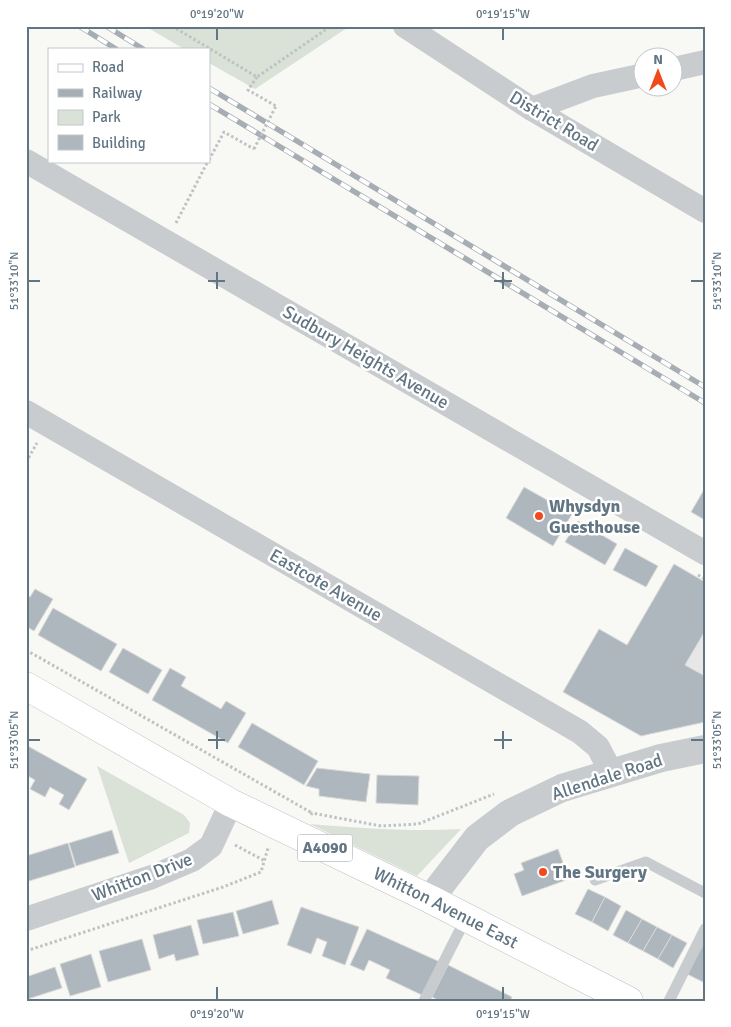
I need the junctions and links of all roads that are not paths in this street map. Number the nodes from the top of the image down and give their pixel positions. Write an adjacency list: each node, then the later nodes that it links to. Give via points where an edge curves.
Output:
1 (405, 26): 5 (street, District Road)
2 (705, 62): 3 (street)
3 (684, 67)
4 (634, 77): 5 (street, via 593,86)
5 (532, 109): 7 (street, District Road)
6 (26, 161): 9 (street, Sudbury Heights Avenue)
7 (705, 212)
8 (26, 412): 12 (street, Eastcote Avenue, via 580,732 598,748)
9 (705, 553)
10 (26, 686): 13 (main road, Whitton Avenue East / A4090)
11 (705, 749): 12 (street, Allendale Road)
12 (611, 772): 16 (street, Allendale Road, via 562,788 510,813 477,838)
13 (231, 803): 16 (main road, Whitton Avenue East / A4090); 18 (street, Whitton Drive, via 211,846 192,860)
14 (595, 880): 15 (lane, via 646,862)
15 (705, 893)
16 (430, 899): 17 (main road, Whitton Avenue East / A4090)
17 (466, 918): 20 (lane); 21 (main road, Whitton Avenue East / A4090)
18 (26, 919)
19 (705, 929): 22 (lane)
20 (424, 1001)
21 (629, 1001)
22 (668, 1001)

